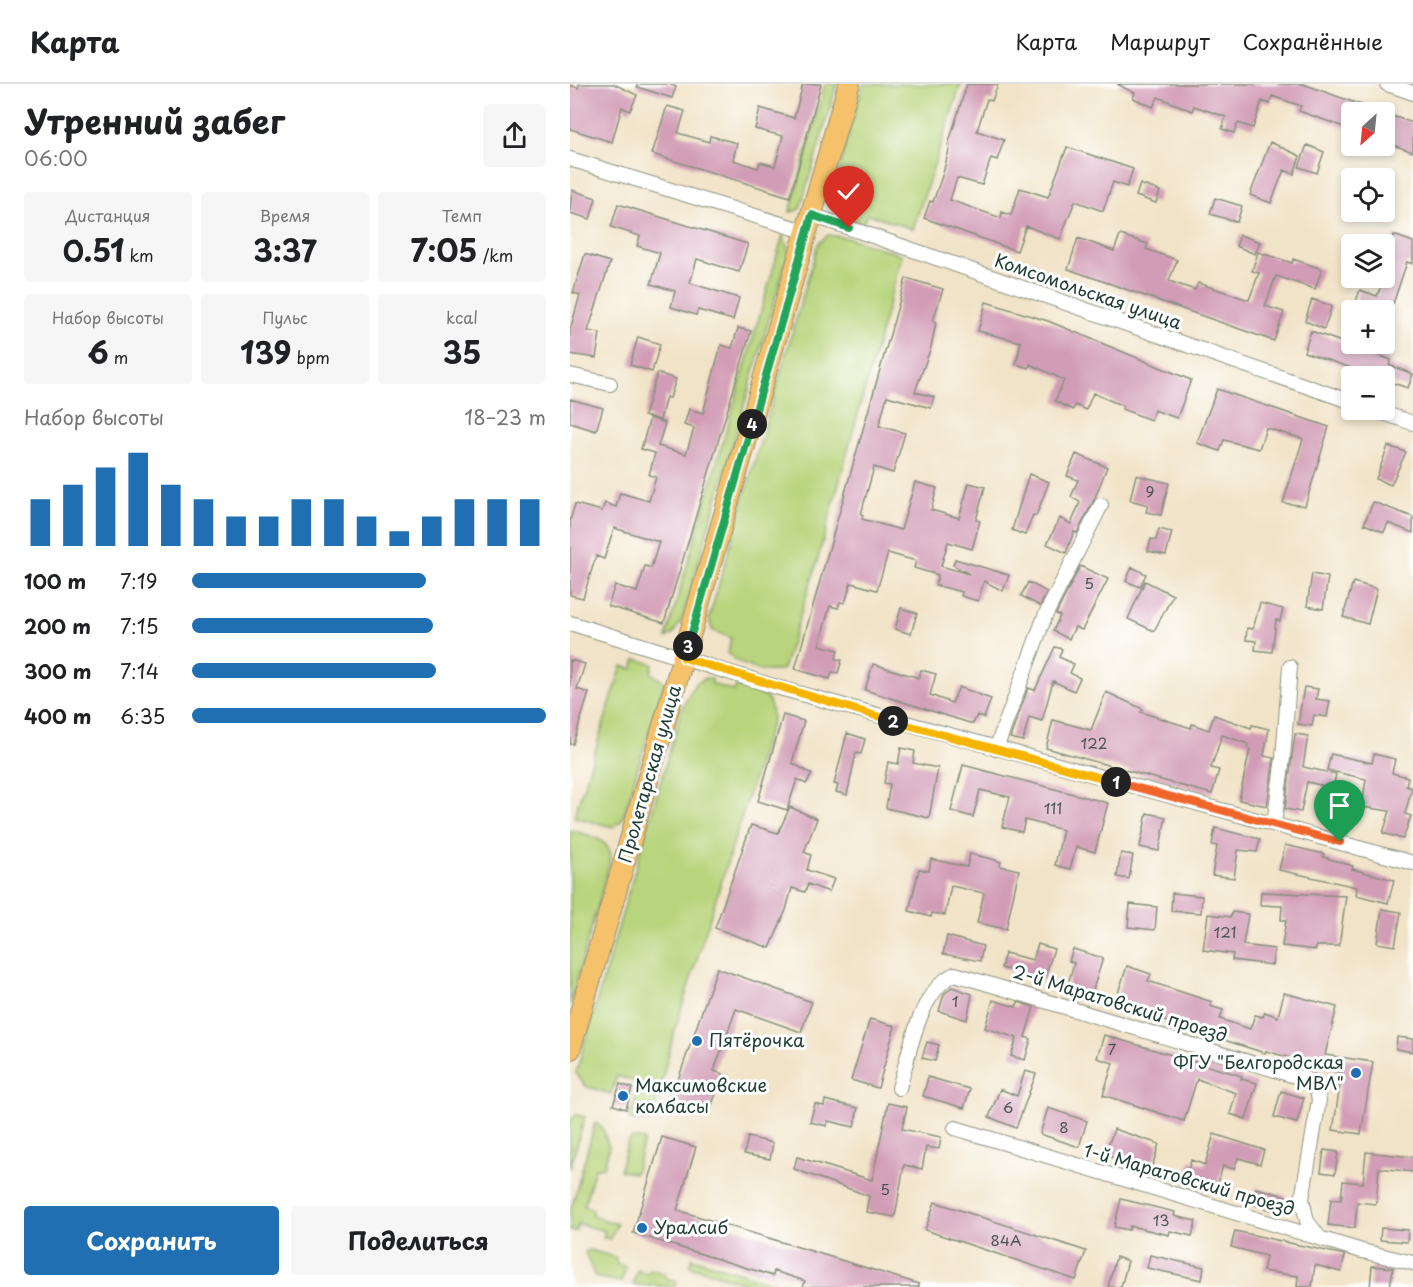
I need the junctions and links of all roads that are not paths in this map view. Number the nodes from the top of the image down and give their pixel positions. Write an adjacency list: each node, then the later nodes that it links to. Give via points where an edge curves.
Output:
1 (849, 84): 5 (main road, Пролетарская улица)
2 (1387, 84): 3 (street)
3 (1413, 93)
4 (570, 159): 5 (street, Комсомольская улица)
5 (810, 224): 8 (street, Комсомольская улица); 13 (main road, Пролетарская улица)
6 (570, 375): 7 (street)
7 (610, 384)
8 (1341, 398)
9 (1395, 417): 10 (street)
10 (1413, 423)
11 (1101, 505): 15 (street, via 1045,616)
12 (570, 623): 13 (street)
13 (684, 658): 15 (street); 18 (main road, Пролетарская улица)
14 (1290, 667): 16 (street)
15 (996, 749): 16 (street)
16 (1274, 824): 17 (street)
17 (1413, 863)
18 (570, 1049)
19 (899, 1088): 21 (street, 2-й Маратовский проезд, via 928,997 944,979 955,974 1315,1082 1319,1100 1302,1199 1307,1221)
20 (956, 1128): 21 (street, 1-й Маратовский проезд)
21 (1319, 1237): 22 (street, 1-й Маратовский проезд)
22 (1413, 1263)

